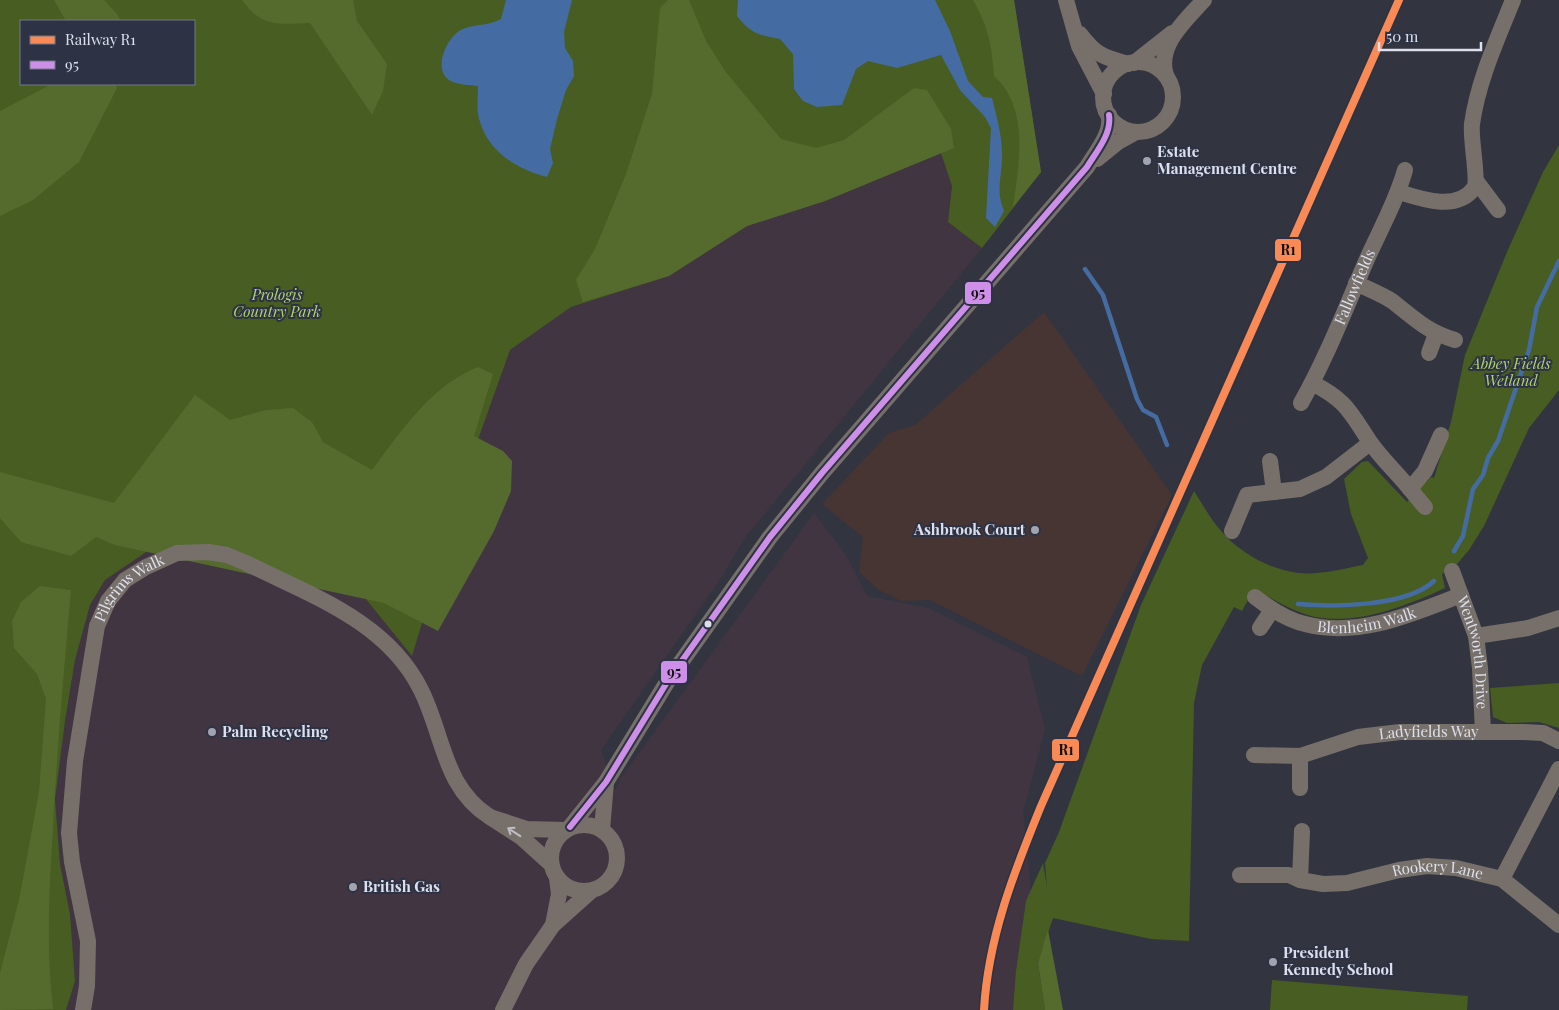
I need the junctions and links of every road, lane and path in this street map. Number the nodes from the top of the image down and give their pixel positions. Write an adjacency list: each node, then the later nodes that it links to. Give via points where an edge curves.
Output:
1 (1066, 0): 5 (street)
2 (1204, 0): 4 (street)
3 (1513, 0): 13 (street, via 1490,57 1475,111 1472,144)
4 (1182, 24): 6 (street); 7 (street, via 1165,51)
5 (1073, 25): 6 (street, via 1093,50 1103,57); 8 (street, via 1079,46)
6 (1131, 63): 7 (street, via 1148,64); 8 (street, via 1110,77)
7 (1166, 75): 10 (street, via 1173,96 1166,119 1155,128)
8 (1104, 94): 9 (street)
9 (1109, 115): 10 (street, via 1122,128); 11 (street, via 1104,140)
10 (1136, 132): 11 (street)
11 (1087, 167): 41 (street, via 770,536 669,679)
12 (1405, 170): 14 (street, Fallowfields)
13 (1477, 182): 14 (street, via 1473,190 1447,202); 15 (street)
14 (1399, 192): 16 (street, Fallowfields)
15 (1498, 210)
16 (1356, 283): 17 (street, via 1391,301); 20 (street, Fallowfields)
17 (1436, 334): 18 (street); 19 (street)
18 (1455, 340)
19 (1430, 353)
20 (1312, 383): 21 (street, Fallowfields); 23 (street, via 1341,400)
21 (1300, 403)
22 (1441, 434): 25 (street, via 1425,471)
23 (1370, 443): 25 (street); 26 (street, via 1326,476 1300,489)
24 (1270, 461): 26 (street)
25 (1410, 489): 27 (street)
26 (1274, 492): 28 (street, via 1247,495)
27 (1425, 507)
28 (1232, 531)
29 (1453, 573): 30 (street, Wentworth Drive)
30 (1461, 595): 32 (street, Blenheim Walk, via 1396,620 1346,628 1305,624); 35 (street, Wentworth Drive)
31 (1255, 597): 32 (street, Blenheim Walk)
32 (1272, 610): 34 (street)
33 (1559, 618): 35 (street, via 1528,628)
34 (1260, 628)
35 (1476, 636): 36 (street, Wentworth Drive)
36 (1483, 732): 37 (street, Ladyfields Way, via 1543,733); 39 (street, Ladyfields Way, via 1400,732 1358,737)
37 (1559, 741)
38 (1254, 755): 39 (street, Ladyfields Way)
39 (1300, 756): 42 (street)
40 (1559, 769): 49 (street)
41 (606, 782): 44 (street); 45 (street)
42 (1300, 788)
43 (490, 817): 44 (street, Pilgrims Walk, via 527,829); 47 (street, Pilgrims Walk, one-way to 43, via 521,837); 54 (street, Pilgrims Walk, via 473,806 459,789 421,689 391,647 365,624 227,555 177,553 146,567 125,580 108,601 97,626 75,761 69,833 88,941 87,986)
44 (568, 829): 45 (street, via 589,825); 47 (street, via 552,847)
45 (602, 830): 51 (street, via 616,851 616,867 606,883)
46 (1302, 831): 50 (street)
47 (554, 871): 51 (street, via 575,890); 52 (street, via 558,894)
48 (1240, 875): 50 (street, Rookery Lane, via 1288,875)
49 (1502, 879): 50 (street, Rookery Lane, via 1456,868 1427,866 1347,883 1323,884); 53 (street, Rookery Lane)
50 (1300, 880)
51 (591, 890): 52 (street)
52 (553, 925): 55 (street, via 526,964)
53 (1559, 925)
54 (82, 1010)
55 (502, 1010)

